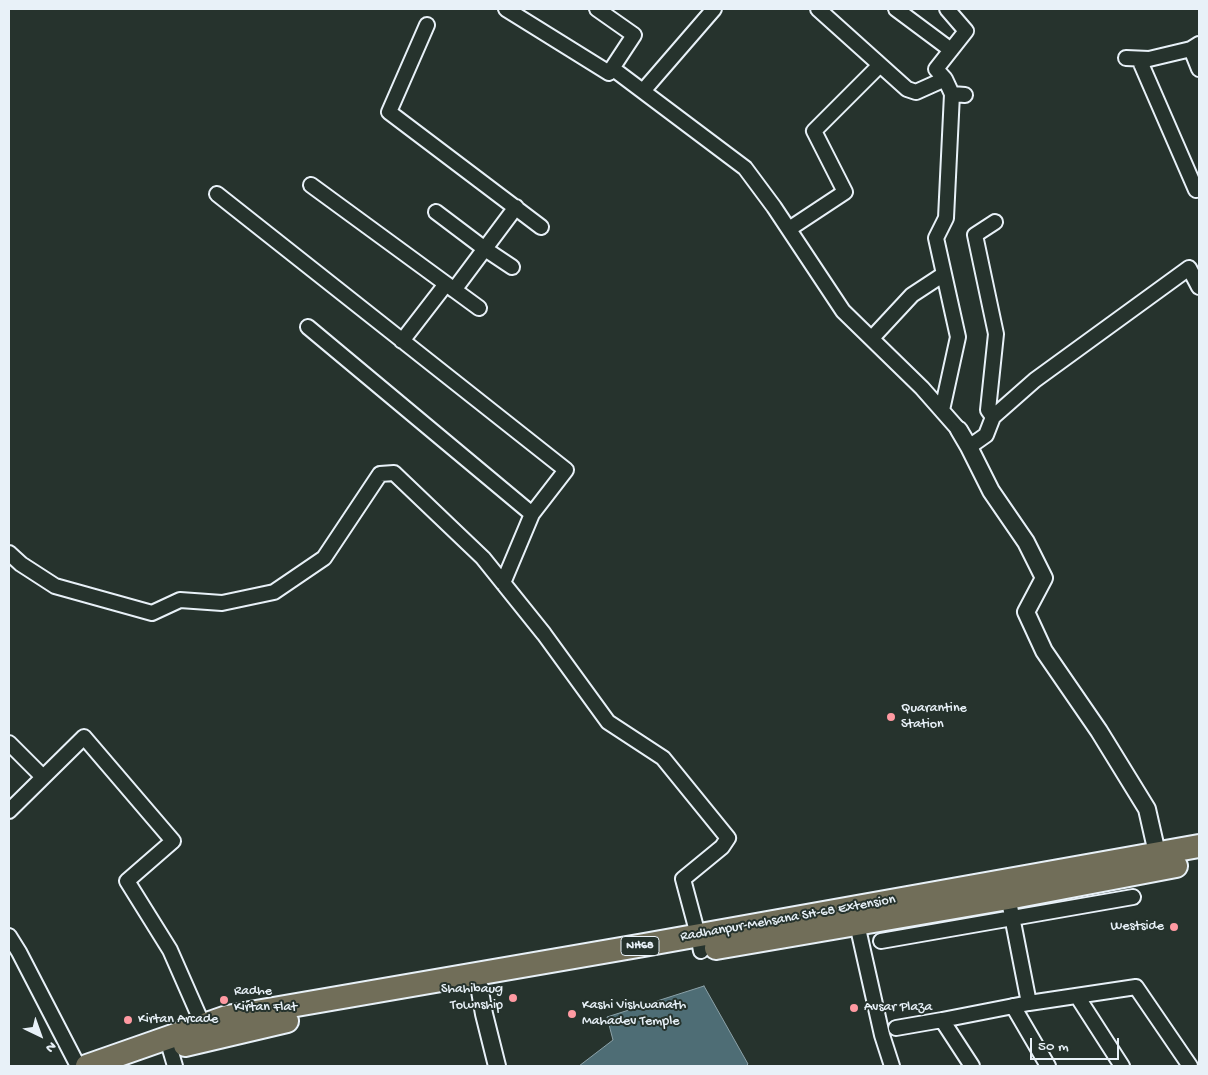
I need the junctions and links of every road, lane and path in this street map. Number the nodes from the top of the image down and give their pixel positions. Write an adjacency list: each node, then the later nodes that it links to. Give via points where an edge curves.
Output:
1 (506, 9): 11 (street, via 609,73)
2 (597, 9): 11 (street, via 634,35)
3 (714, 9): 14 (street)
4 (896, 9): 9 (street)
5 (947, 9): 9 (street, via 966,31)
6 (824, 11): 10 (street)
7 (427, 25): 18 (street, via 389,112)
8 (1195, 46): 12 (street); 16 (street, via 1149,59 1132,58)
9 (951, 50): 13 (street, via 936,69)
10 (880, 65): 13 (street, via 907,89 916,92); 22 (street, via 814,132 845,192)
11 (612, 68): 14 (street)
12 (1199, 70)
13 (945, 79): 25 (street, via 958,94 946,218 936,238)
14 (643, 91): 22 (street, via 745,168)
15 (312, 185): 27 (street)
16 (1198, 192)
17 (217, 194): 31 (street)
18 (516, 207): 21 (street); 23 (street)
19 (436, 212): 23 (street)
20 (995, 222): 33 (street, via 975,236 996,334 988,410)
21 (541, 226)
22 (789, 229): 30 (street, via 843,311)
23 (484, 249): 24 (street); 27 (street)
24 (512, 267)
25 (944, 274): 30 (street, via 912,295); 32 (street, via 958,337)
26 (1199, 286): 33 (street, via 1189,268 1035,380)
27 (450, 287): 28 (street); 31 (street)
28 (478, 308)
29 (308, 327): 36 (street)
30 (872, 338): 32 (street)
31 (402, 340): 36 (street, via 566,470)
32 (942, 410): 34 (street)
33 (993, 418): 35 (street, via 986,435)
34 (959, 430): 35 (street)
35 (969, 447): 43 (street, via 990,491 1026,542 1044,578 1026,612 1044,651 1147,809)
36 (532, 514): 38 (street)
37 (9, 553): 38 (street, via 55,586 152,613 180,600 222,603 239,600 274,592 324,558 380,474 394,473 483,558)
38 (503, 583): 50 (street, via 608,722 663,758 728,838 684,879)
39 (9, 743): 40 (street)
40 (43, 777): 41 (street); 56 (street, via 84,737 173,841 127,881 170,950)
41 (9, 811)
42 (1199, 846): 43 (highway, Radhanpur-Mehsana SH-68 Extension / NH68)
43 (1157, 853): 46 (highway, Radhanpur-Mehsana SH-68 Extension / NH68)
44 (1199, 861): 46 (highway, NH68)
45 (1132, 897): 46 (street)
46 (1008, 898): 47 (highway, NH68); 49 (street); 50 (highway, Radhanpur-Mehsana SH-68 Extension / NH68); 53 (street)
47 (857, 924): 50 (highway, NH68); 63 (street)
48 (9, 936): 59 (street)
49 (881, 941)
50 (699, 943): 51 (highway, Radhanpur-Mehsana SH-68 Extension / NH68)
51 (478, 980): 56 (highway, Radhanpur-Mehsana SH-68 Extension / NH68, via 228,1017); 58 (highway, NH68, via 317,1013); 62 (street)
52 (1077, 996): 53 (street); 66 (street); 67 (street, via 1136,987)
53 (1030, 1003): 54 (street)
54 (1013, 1006): 55 (street); 65 (street)
55 (942, 1020): 57 (street); 64 (street)
56 (203, 1025): 60 (highway, Radhanpur-Mehsana SH-68 Extension / NH68)
57 (896, 1028)
58 (172, 1058): 61 (highway, NH68)
59 (78, 1066)
60 (88, 1066)
61 (122, 1066)
62 (497, 1066)
63 (892, 1066)
64 (972, 1066)
65 (1048, 1066)
66 (1122, 1066)
67 (1190, 1066)

